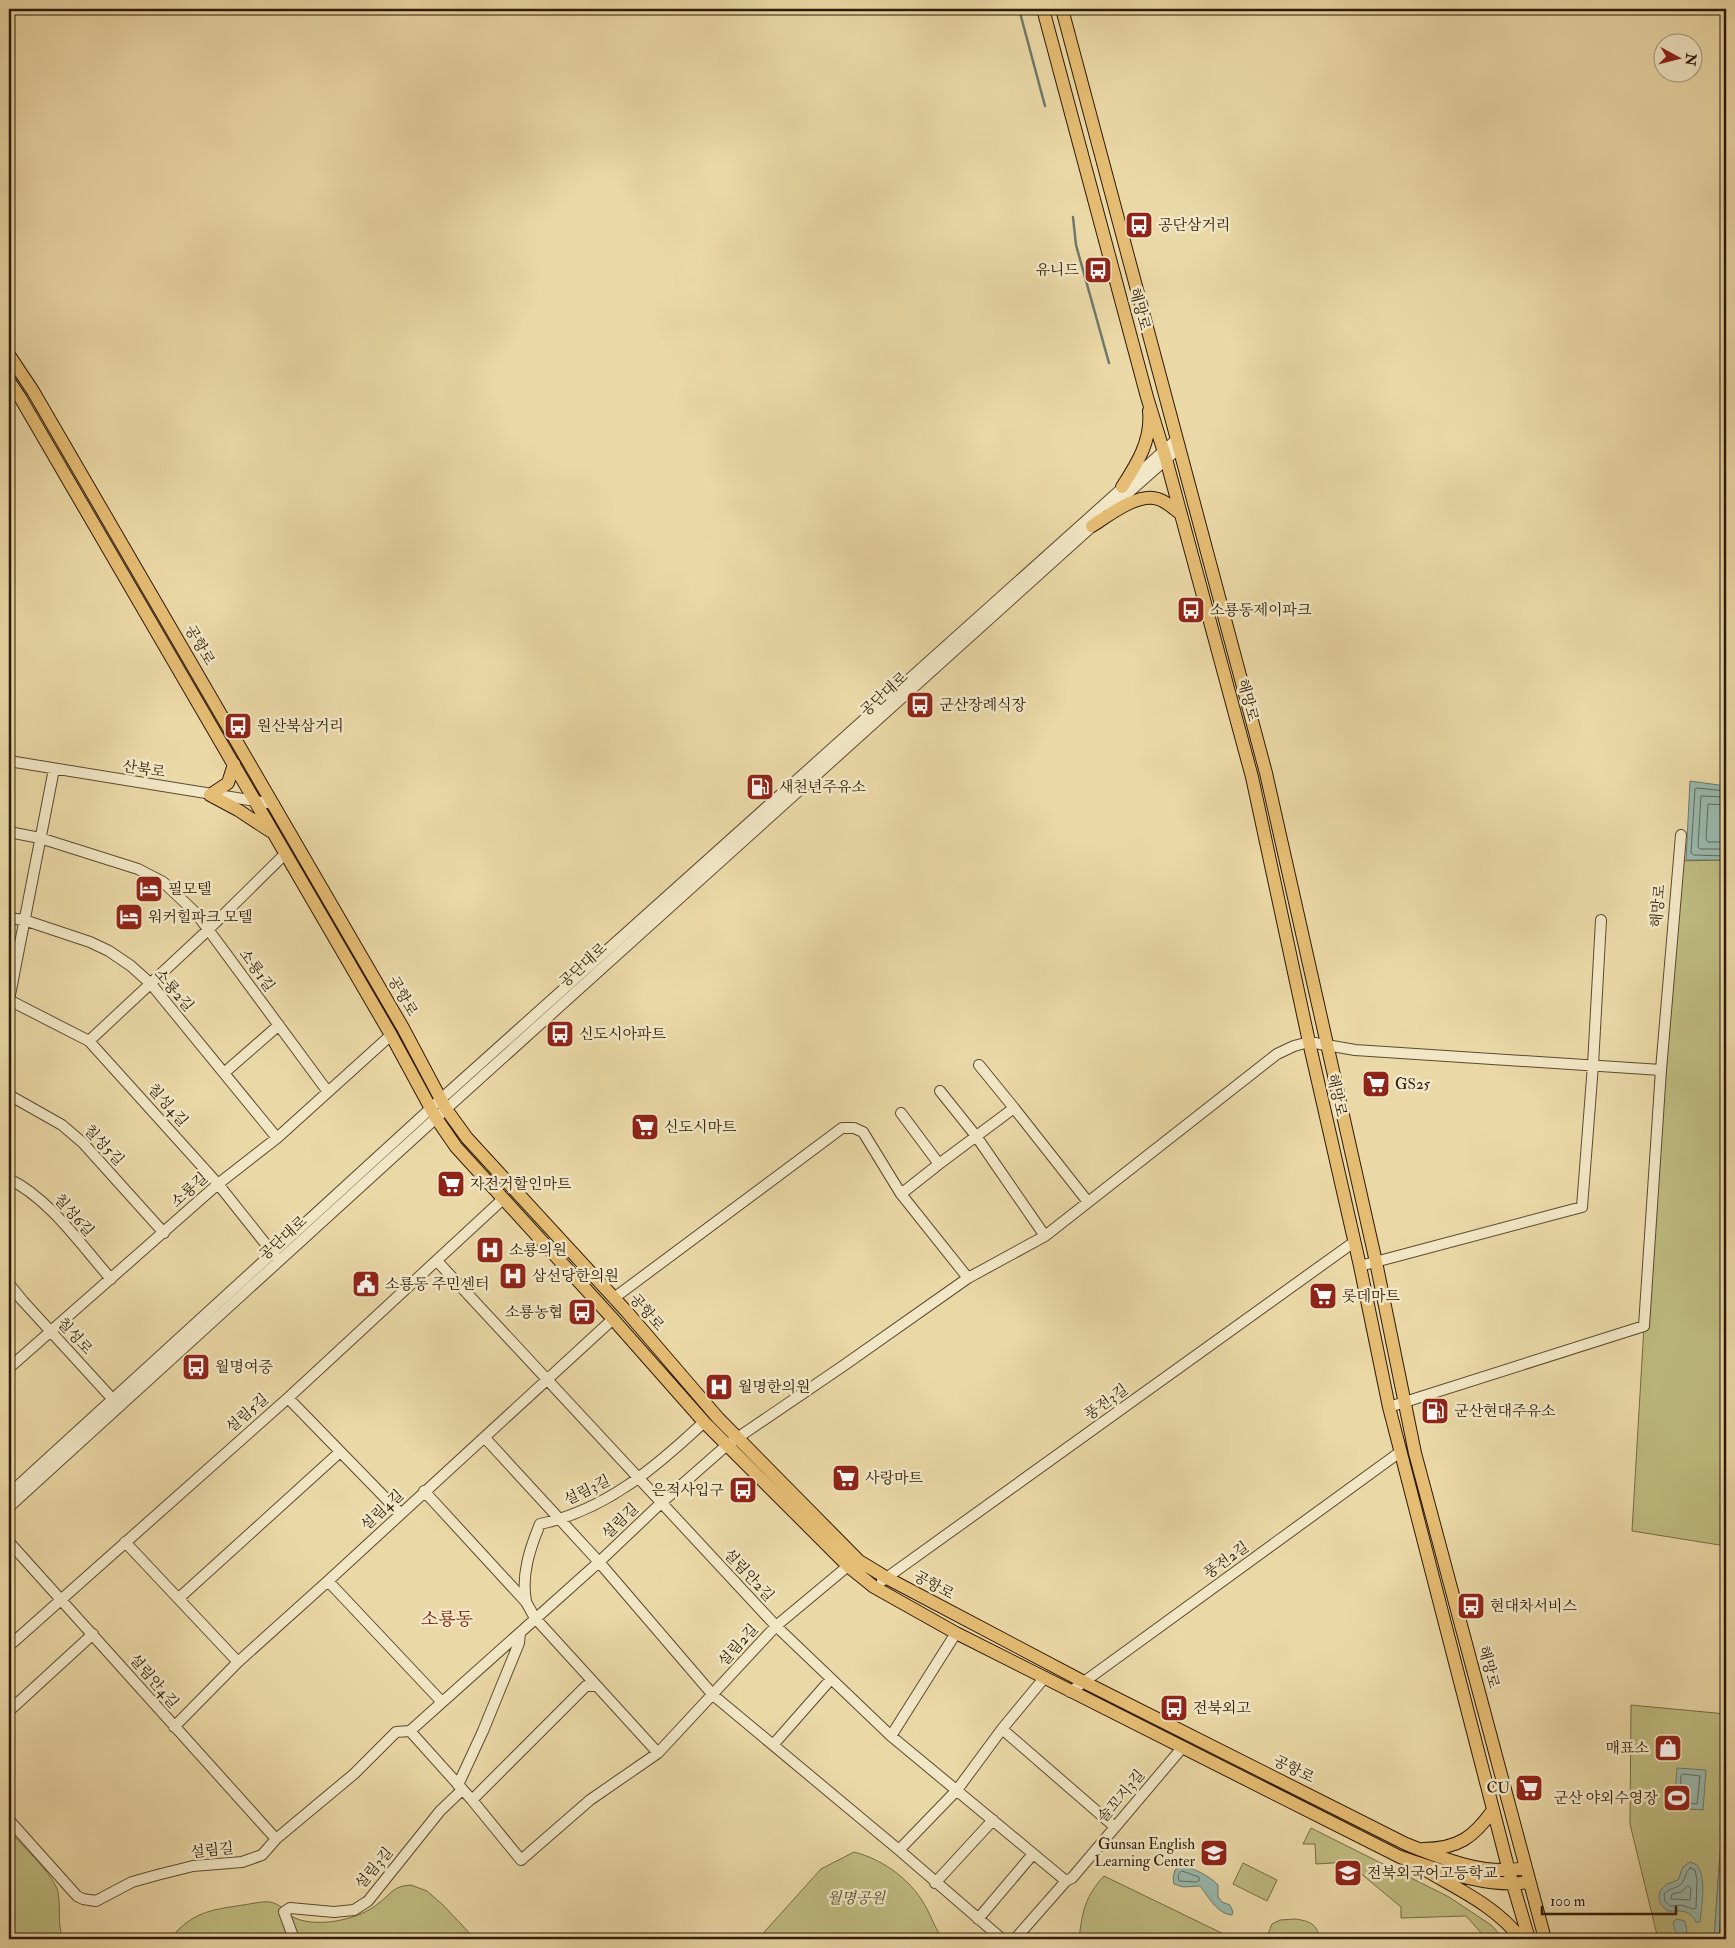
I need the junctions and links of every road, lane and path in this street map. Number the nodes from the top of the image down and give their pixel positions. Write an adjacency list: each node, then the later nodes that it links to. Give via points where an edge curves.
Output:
1 (1043, 9): 5 (main road, 해망로)
2 (1062, 9): 6 (main road, 해망로)
3 (9, 355): 16 (main road, 공항로)
4 (9, 381): 12 (main road, 공항로)
5 (1147, 396): 7 (main road, 해망로); 8 (main road, via 1149,418 1144,448)
6 (1178, 443): 7 (street, 공단대로); 32 (main road, 해망로, via 1266,773)
7 (1165, 455): 8 (street, 공단대로); 9 (main road, 해망로); 10 (street, 공단대로)
8 (1122, 487): 40 (street, 공단대로)
9 (1181, 514): 10 (main road, via 1157,498 1145,498 1132,502); 31 (main road, 해망로, via 1252,777)
10 (1092, 526): 40 (street, 공단대로)
11 (9, 761): 13 (street, 산북로)
12 (234, 764): 14 (main road, via 228,783); 15 (main road, 공항로)
13 (54, 769): 14 (street, 산북로); 20 (street)
14 (210, 795): 15 (street, 산북로); 18 (main road)
15 (256, 803): 16 (street, 산북로); 18 (main road, 공항로)
16 (274, 804): 40 (main road, 공항로)
17 (9, 832): 20 (street, 소룡1길)
18 (274, 834): 21 (main road, 공항로)
19 (1680, 836): 35 (street, 해망로)
20 (40, 838): 23 (street); 25 (street, 소룡1길, via 138,870 163,882)
21 (285, 854): 25 (street); 29 (main road, 공항로)
22 (9, 918): 23 (street, 소룡2길)
23 (24, 920): 26 (street, 소룡2길, via 109,951); 27 (street)
24 (1601, 920): 34 (street)
25 (209, 929): 26 (street); 28 (street, 소룡1길)
26 (151, 984): 30 (street); 36 (street, 소룡2길)
27 (9, 1000): 30 (street, 칠성4길)
28 (279, 1025): 36 (street); 38 (street, 소룡1길)
29 (390, 1035): 38 (street, 소룡길); 43 (main road, 공항로)
30 (89, 1041): 48 (street, 칠성4길)
31 (1309, 1042): 32 (street); 51 (street, 설림길, via 1277,1054); 54 (main road, 해망로)
32 (1327, 1045): 34 (street, via 1355,1050); 58 (main road, 해망로)
33 (979, 1065): 41 (street)
34 (1593, 1066): 35 (street); 58 (street, via 1582,1208)
35 (1661, 1070): 69 (street, 해망로, via 1644,1326)
36 (224, 1073): 45 (street, 소룡2길)
37 (940, 1091): 44 (street)
38 (328, 1092): 45 (street, 소룡길)
39 (9, 1095): 52 (street, 칠성5길, via 62,1125 83,1143)
40 (444, 1104): 43 (street, 공단대로); 63 (main road, 공항로, via 467,1138)
41 (1014, 1108): 44 (street); 51 (street)
42 (901, 1113): 46 (street)
43 (433, 1114): 50 (main road, 공항로, via 456,1147); 55 (street, 공단대로); 56 (street, 공단대로)
44 (976, 1136): 46 (street); 53 (street)
45 (277, 1138): 48 (street, 소룡길)
46 (939, 1164): 49 (street)
47 (9, 1179): 61 (street, 칠성6길, via 33,1194 50,1210)
48 (218, 1184): 52 (street, 소룡길); 55 (street, 칠성4길)
49 (901, 1194): 60 (street); 63 (street, via 863,1132 842,1128)
50 (503, 1200): 57 (street, 설림5길); 64 (main road, 공항로)
51 (1088, 1202): 53 (street, 설림길)
52 (164, 1233): 61 (street, 소룡길)
53 (1045, 1236): 60 (street, 설림길)
54 (1354, 1242): 59 (main road, 해망로); 89 (street, 풍전3길)
55 (273, 1253): 56 (street, 칠성4길); 70 (street, 공단대로)
56 (280, 1261): 70 (street, 공단대로)
57 (437, 1262): 67 (street, 설림안2길); 68 (street, 설림5길)
58 (1376, 1262): 59 (street); 69 (main road, 해망로)
59 (1360, 1266): 71 (main road, 해망로)
60 (968, 1278): 74 (street, 설림길)
61 (111, 1279): 65 (street, 소룡길)
62 (9, 1284): 65 (street, 칠성로)
63 (614, 1298): 74 (main road, 공항로)
64 (613, 1318): 67 (street, 설림4길); 72 (main road, 공항로)
65 (51, 1331): 66 (street, 소룡길); 70 (street, 칠성로)
66 (9, 1368)
67 (547, 1378): 73 (street, 설림4길); 78 (street, 설림안2길)
68 (288, 1398): 76 (street); 86 (street, 설림5길)
69 (1404, 1402): 71 (street, 해망로); 129 (main road, 해망로)
70 (117, 1404): 80 (street, 공단대로); 82 (street, 공단대로)
71 (1388, 1407): 77 (main road, 해망로)
72 (704, 1422): 75 (main road, 공항로); 78 (street, 설림3길)
73 (485, 1438): 79 (street, 설림4길); 84 (street)
74 (738, 1438): 75 (street, 설림길); 89 (main road, 공항로, via 859,1561)
75 (727, 1445): 81 (street, 설림길); 88 (main road, 공항로)
76 (340, 1452): 83 (street); 93 (street)
77 (1400, 1452): 104 (street, 풍전2길); 120 (main road, 해망로)
78 (640, 1478): 81 (street, 설림안2길); 84 (street, 설림3길, via 600,1503)
79 (424, 1492): 83 (street, 설림4길); 94 (street)
80 (9, 1494)
81 (661, 1503): 87 (street, 설림길); 96 (street, 설림안2길)
82 (9, 1507)
83 (400, 1513): 90 (street, 설림4길)
84 (560, 1520): 87 (street); 94 (street, 설림3길, via 540,1524 527,1562)
85 (9, 1542): 92 (street, 설림안4길)
86 (125, 1542): 92 (street, 설림5길); 93 (street)
87 (598, 1562): 95 (street, 설림길); 107 (street)
88 (848, 1566): 91 (main road, 공항로); 96 (street, 설림2길)
89 (887, 1578): 91 (street, 풍전3길); 104 (main road, 공항로)
90 (328, 1581): 101 (street, 설림4길); 108 (street)
91 (874, 1587): 98 (main road, 공항로)
92 (61, 1598): 99 (street, 설림안4길); 100 (street, 설림5길)
93 (179, 1598): 101 (street)
94 (526, 1602): 95 (street)
95 (535, 1618): 97 (street, 설림길); 105 (street)
96 (776, 1626): 103 (street, 설림안2길); 107 (street, 설림2길)
97 (520, 1633): 108 (street, 설림길); 117 (street, 설림3길)
98 (956, 1633): 102 (main road, 공항로); 113 (street)
99 (93, 1634): 109 (street); 110 (street, 설림안4길)
100 (9, 1646)
101 (238, 1662): 110 (street, 설림4길)
102 (1045, 1677): 106 (main road, 공항로); 111 (street)
103 (831, 1679): 113 (street, 설림안2길); 114 (street)
104 (1084, 1682): 106 (street, 풍전2길); 125 (main road, 공항로)
105 (596, 1686): 116 (street); 119 (street, via 586,1686)
106 (1070, 1692): 115 (main road, 공항로)
107 (713, 1695): 114 (street); 116 (street, 설림2길)
108 (441, 1702): 112 (street, 설림길)
109 (9, 1711)
110 (174, 1727): 124 (street, 설림안4길)
111 (1002, 1729): 118 (street); 123 (street)
112 (410, 1731): 117 (street); 124 (street, 설림길, via 396,1732 354,1774)
113 (890, 1736): 118 (street, 설림안2길)
114 (773, 1745): 126 (street)
115 (1182, 1748): 123 (street, 솔꼬지3길); 128 (main road, 공항로)
116 (658, 1753): 119 (street, 설림2길, via 590,1800 521,1860)
117 (460, 1787): 119 (street, 설림2길); 136 (street, 설림3길, via 368,1901 354,1910 334,1912 290,1908 284,1912)
118 (957, 1790): 122 (street, 설림안2길); 126 (street)
119 (472, 1800)
120 (1493, 1810): 125 (main road, via 1478,1830 1462,1841 1438,1849); 130 (main road, 해망로)
121 (9, 1820): 124 (street, 설림길, via 77,1896 89,1901 102,1899 132,1882 157,1874 193,1866 242,1862 262,1855)
122 (993, 1820): 127 (street, 설림안2길); 133 (street)
123 (1115, 1827): 131 (street, 솔꼬지3길)
124 (276, 1839)
125 (1418, 1849): 130 (main road, 공항로, via 1486,1870)
126 (899, 1850): 133 (street)
127 (1034, 1854): 131 (street, 설림안2길); 135 (street)
128 (1400, 1857): 134 (main road, 공항로, via 1486,1881); 139 (main road, via 1480,1902)
129 (1525, 1868): 130 (main road, 공항로); 132 (main road, 해망로)
130 (1509, 1871): 134 (main road, 해망로)
131 (1066, 1881): 138 (street, 솔꼬지3길)
132 (1529, 1882): 134 (main road, 공항로); 141 (main road, 해망로)
133 (935, 1883): 135 (street)
134 (1514, 1885): 140 (main road, 해망로)
135 (978, 1918): 137 (street)
136 (294, 1939)
137 (1002, 1939)
138 (1015, 1939)
139 (1521, 1939)
140 (1529, 1939)
141 (1546, 1939)

